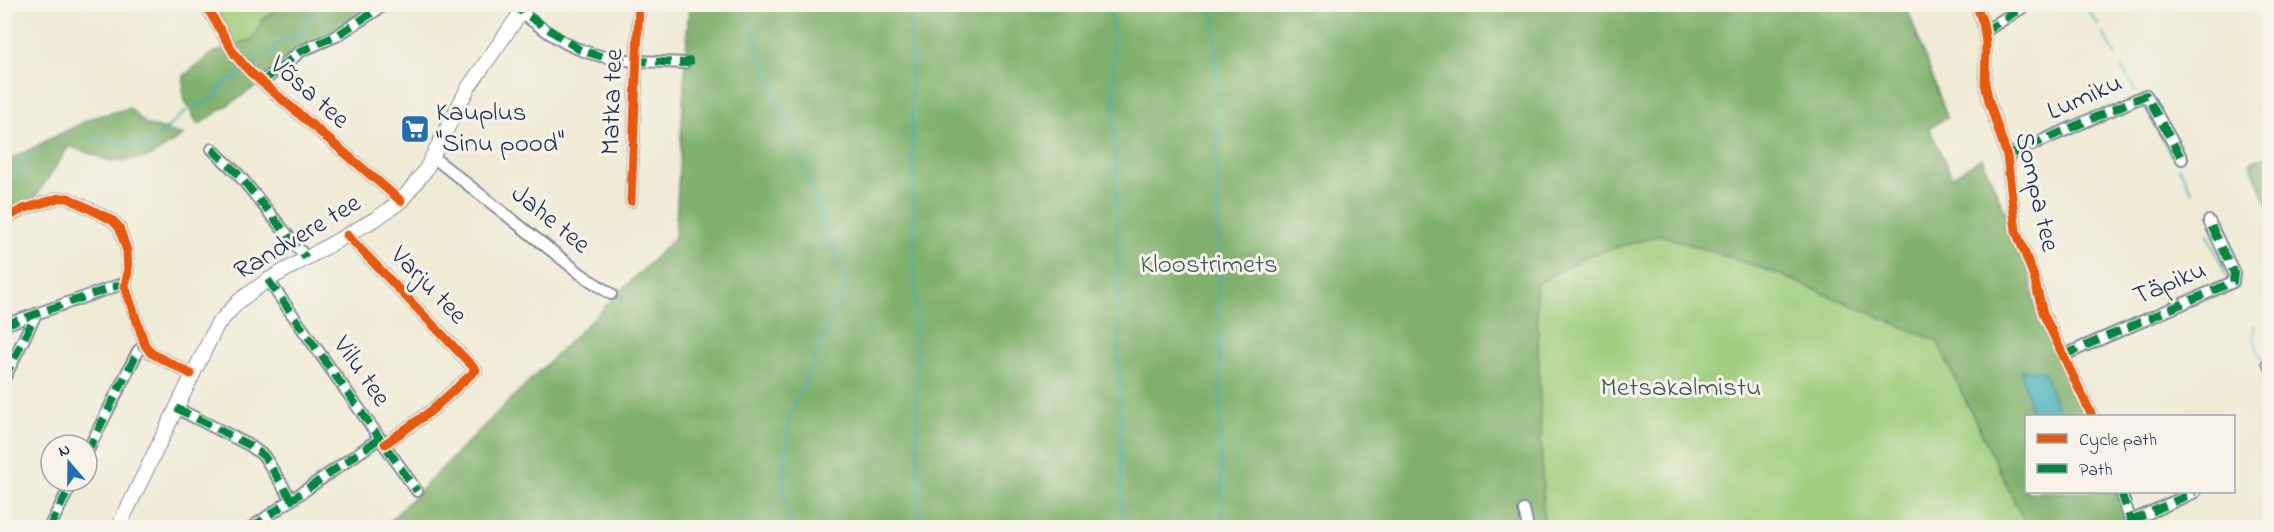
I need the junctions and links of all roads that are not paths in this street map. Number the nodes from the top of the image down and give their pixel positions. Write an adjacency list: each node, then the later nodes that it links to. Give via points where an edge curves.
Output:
1 (205, 4): 10 (street, Võsa tee, via 235,54)
2 (386, 4): 10 (street, via 336,36 301,51)
3 (639, 4): 8 (street, Matka tee)
4 (1976, 4): 7 (street, Sompa tee)
5 (2028, 4): 7 (street)
6 (520, 7): 8 (street, via 580,50); 13 (main road, Randvere tee, via 468,88)
7 (1985, 31): 12 (street, Sompa tee, via 1985,84)
8 (637, 61): 9 (street); 16 (street, Matka tee)
9 (684, 63)
10 (262, 82): 15 (street, Võsa tee)
11 (212, 149): 20 (street, via 238,174)
12 (2007, 156): 14 (street, Lumiku, via 2146,96); 27 (street, Sompa tee, via 2016,231 2043,313)
13 (433, 157): 15 (main road, Randvere tee); 23 (street, Jahe tee)
14 (2182, 159)
15 (401, 201): 19 (main road, Randvere tee)
16 (631, 201)
17 (4, 219): 22 (street, via 23,209 68,198 112,220 119,227 127,251)
18 (2209, 221): 27 (street, Täpiku, via 2234,273 2233,282)
19 (347, 235): 20 (main road, Randvere tee); 33 (street, Varju tee, via 476,370 431,411)
20 (306, 258): 21 (main road, Randvere tee)
21 (268, 280): 28 (main road, Randvere tee, via 222,318); 33 (street, Vilu tee)
22 (125, 285): 24 (street); 26 (street)
23 (610, 294)
24 (36, 314): 25 (street); 29 (street)
25 (4, 325)
26 (145, 345): 28 (street, via 151,353); 32 (street, via 138,351)
27 (2064, 355): 31 (street, Sompa tee)
28 (191, 374): 30 (main road, Randvere tee)
29 (4, 379)
30 (176, 408): 38 (street, via 264,456); 42 (main road, Randvere tee)
31 (2091, 415)
32 (97, 433)
33 (382, 441): 34 (street, Vilu tee); 38 (street)
34 (417, 491)
35 (67, 493): 41 (street)
36 (2121, 493): 40 (street)
37 (2193, 493): 40 (street)
38 (291, 499): 43 (street)
39 (1524, 510): 44 (street)
40 (2132, 524)
41 (49, 528)
42 (118, 528)
43 (251, 528)
44 (1528, 528)

